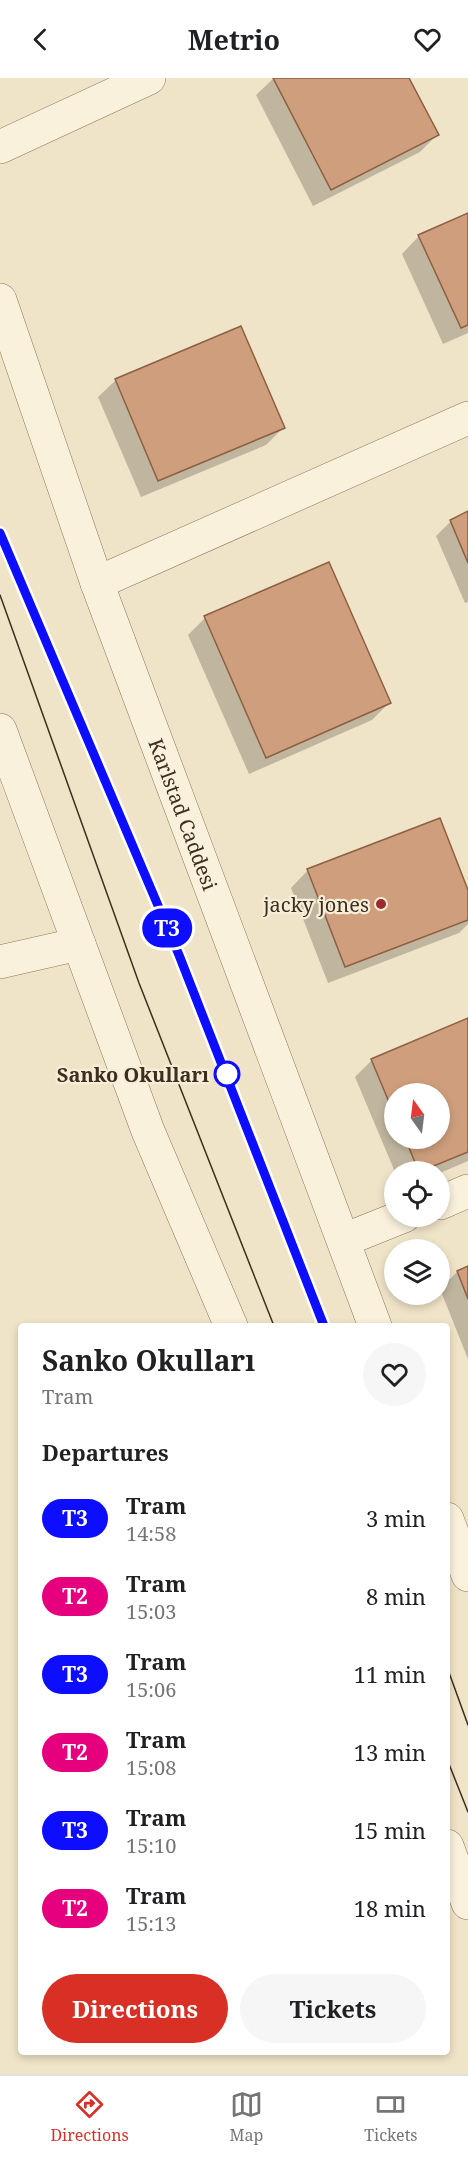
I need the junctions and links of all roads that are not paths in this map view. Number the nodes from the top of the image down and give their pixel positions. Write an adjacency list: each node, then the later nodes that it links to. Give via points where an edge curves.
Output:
1 (149, 78): 2 (street)
2 (0, 147)
3 (0, 300): 5 (street, Karlstad Caddesi)
4 (468, 417): 5 (street)
5 (97, 583): 12 (street, Karlstad Caddesi)
6 (0, 730): 7 (street)
7 (79, 944): 8 (street); 13 (street, via 148,1131)
8 (0, 962)
9 (468, 1191): 10 (street)
10 (450, 1199)
11 (384, 1224): 12 (street)
12 (344, 1240): 14 (street, Karlstad Caddesi)
13 (230, 1323)
14 (374, 1323)
15 (450, 1527): 16 (street)
16 (468, 1575)
17 (450, 1854): 18 (street)
18 (468, 1903)

